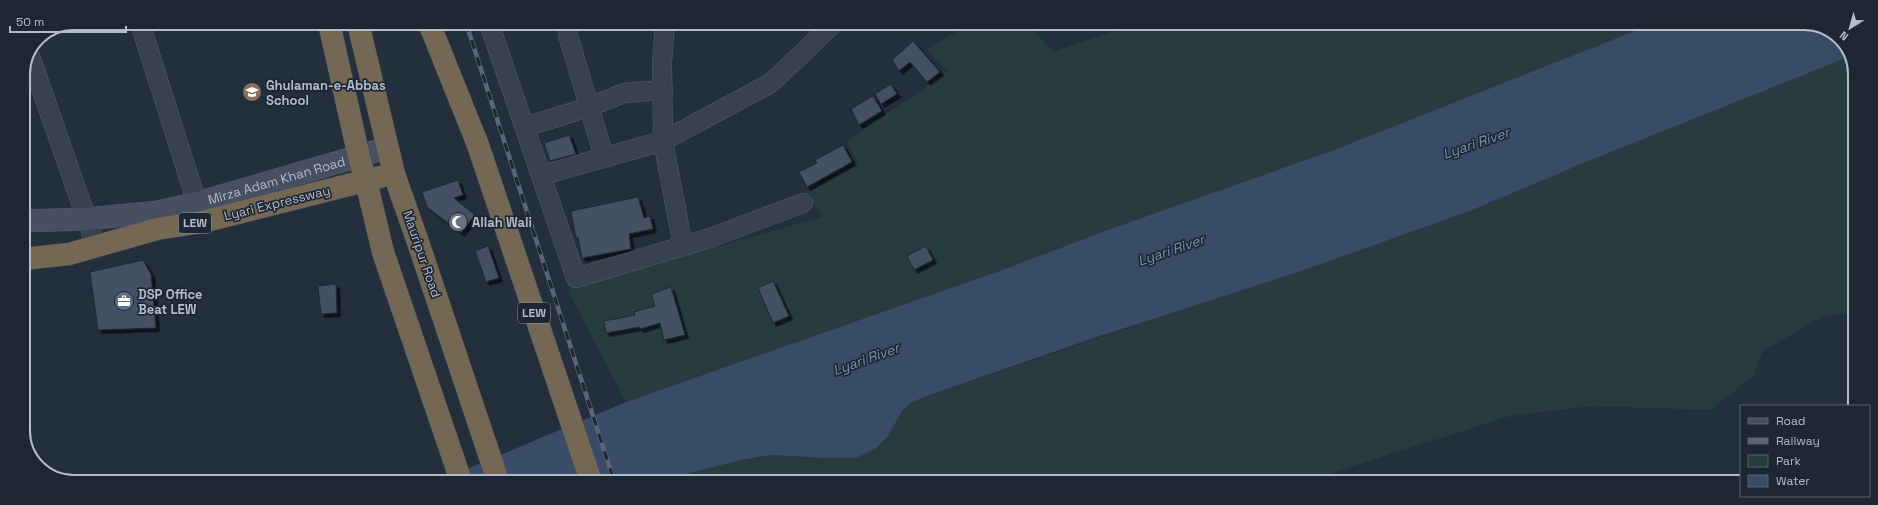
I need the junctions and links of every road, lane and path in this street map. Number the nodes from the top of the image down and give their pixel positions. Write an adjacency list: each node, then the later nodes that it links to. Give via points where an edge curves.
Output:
1 (142, 30): 20 (street)
2 (331, 30): 15 (highway)
3 (360, 30): 14 (highway, Mauripur Road)
4 (432, 30): 29 (highway, LEW, via 478,145)
5 (490, 30): 12 (street)
6 (568, 30): 11 (street)
7 (665, 30): 10 (street)
8 (827, 30): 13 (street, via 771,83)
9 (32, 62): 22 (street)
10 (663, 90): 11 (street, via 624,93); 13 (street)
11 (589, 107): 12 (street); 16 (street)
12 (525, 127): 18 (street)
13 (663, 141): 16 (street); 25 (street)
14 (387, 148): 15 (main road, Mirza Adam Khan Road); 17 (highway, Mauripur Road)
15 (359, 157): 19 (highway); 20 (main road, Mirza Adam Khan Road)
16 (604, 157): 18 (street)
17 (394, 174): 19 (highway, Lyari Expressway); 28 (highway, Mauripur Road)
18 (542, 176): 25 (street, via 576,278)
19 (366, 181): 24 (highway, Lyari Expressway / LEW, via 202,222 157,229); 27 (highway, via 383,252)
20 (197, 203): 22 (main road, Mirza Adam Khan Road, via 158,212)
21 (803, 203): 25 (street)
22 (86, 219): 23 (main road, Mirza Adam Khan Road); 24 (street)
23 (30, 221)
24 (96, 246): 26 (highway, Lyari Expressway / LEW, via 69,254)
25 (683, 246)
26 (30, 258)
27 (459, 475)
28 (496, 475)
29 (588, 475)

